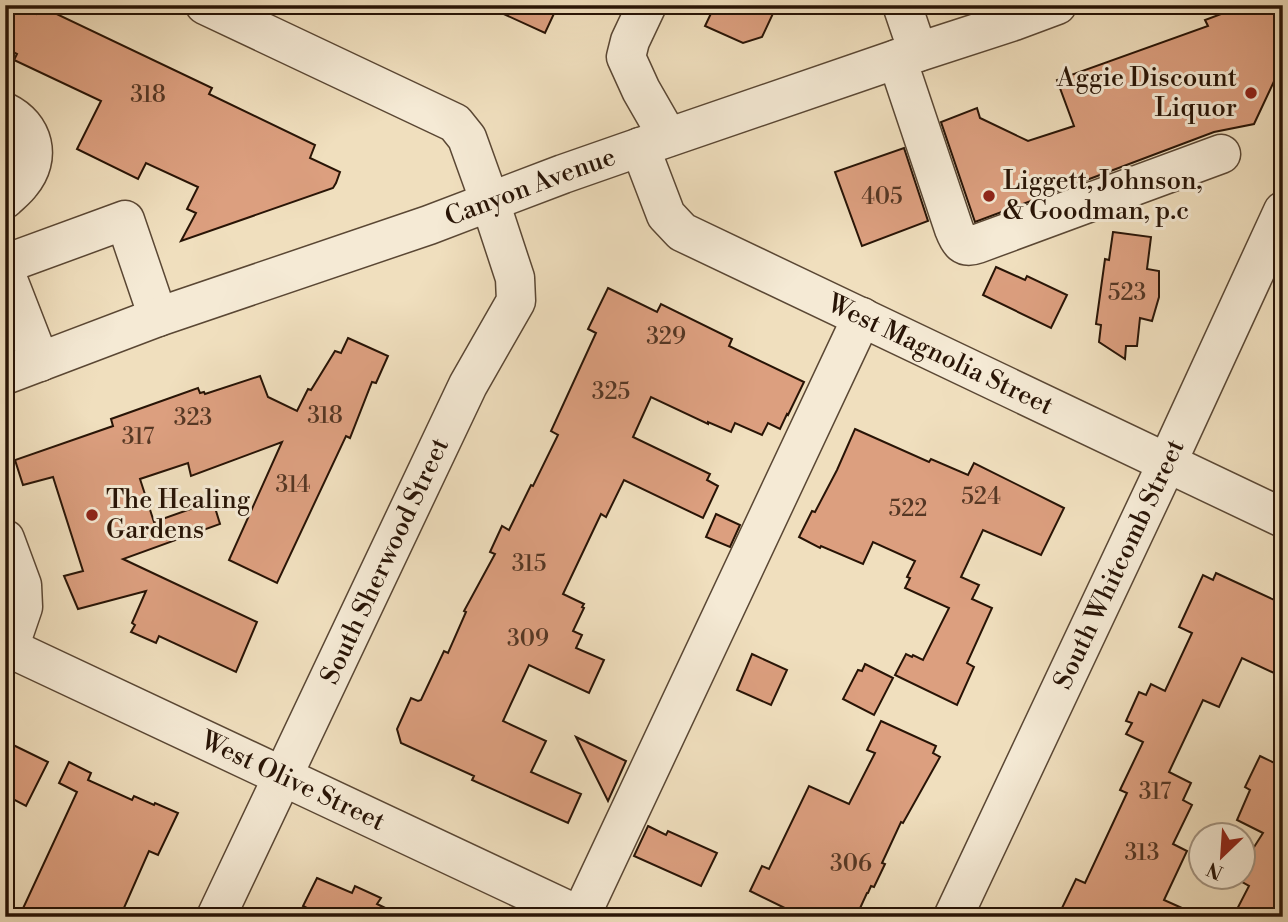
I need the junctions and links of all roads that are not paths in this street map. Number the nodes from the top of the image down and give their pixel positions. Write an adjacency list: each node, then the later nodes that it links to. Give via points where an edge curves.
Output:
1 (205, 5): 10 (street, via 455,124 467,138)
2 (647, 5): 7 (street, West Magnolia Street, via 626,57 641,90)
3 (902, 5): 5 (street)
4 (1057, 5): 5 (street, Canyon Avenue)
5 (908, 55): 7 (street, Canyon Avenue); 8 (street, via 954,229 964,245)
6 (5, 112): 9 (street, via 25,127 34,147 22,182)
7 (654, 142): 10 (street, Canyon Avenue); 15 (street, West Magnolia Street, via 666,215 682,232)
8 (1221, 154)
9 (5, 199)
10 (490, 202): 14 (street, Canyon Avenue); 22 (street, South Sherwood Street, via 515,278 516,301 468,385)
11 (1283, 211): 18 (street, South Whitcomb Street)
12 (5, 264): 14 (street, via 125,220)
13 (5, 272): 16 (street)
14 (158, 317): 16 (street, Canyon Avenue)
15 (862, 317): 18 (street, West Magnolia Street); 24 (street)
16 (40, 362): 17 (street, Canyon Avenue)
17 (5, 375)
18 (1167, 463): 19 (street, West Magnolia Street); 25 (street, South Whitcomb Street)
19 (1283, 518)
20 (5, 539): 21 (street, via 22,585 23,607)
21 (7, 647): 22 (street, West Olive Street)
22 (283, 777): 23 (street, South Sherwood Street); 24 (street, West Olive Street)
23 (216, 917)
24 (581, 917)
25 (953, 917)

